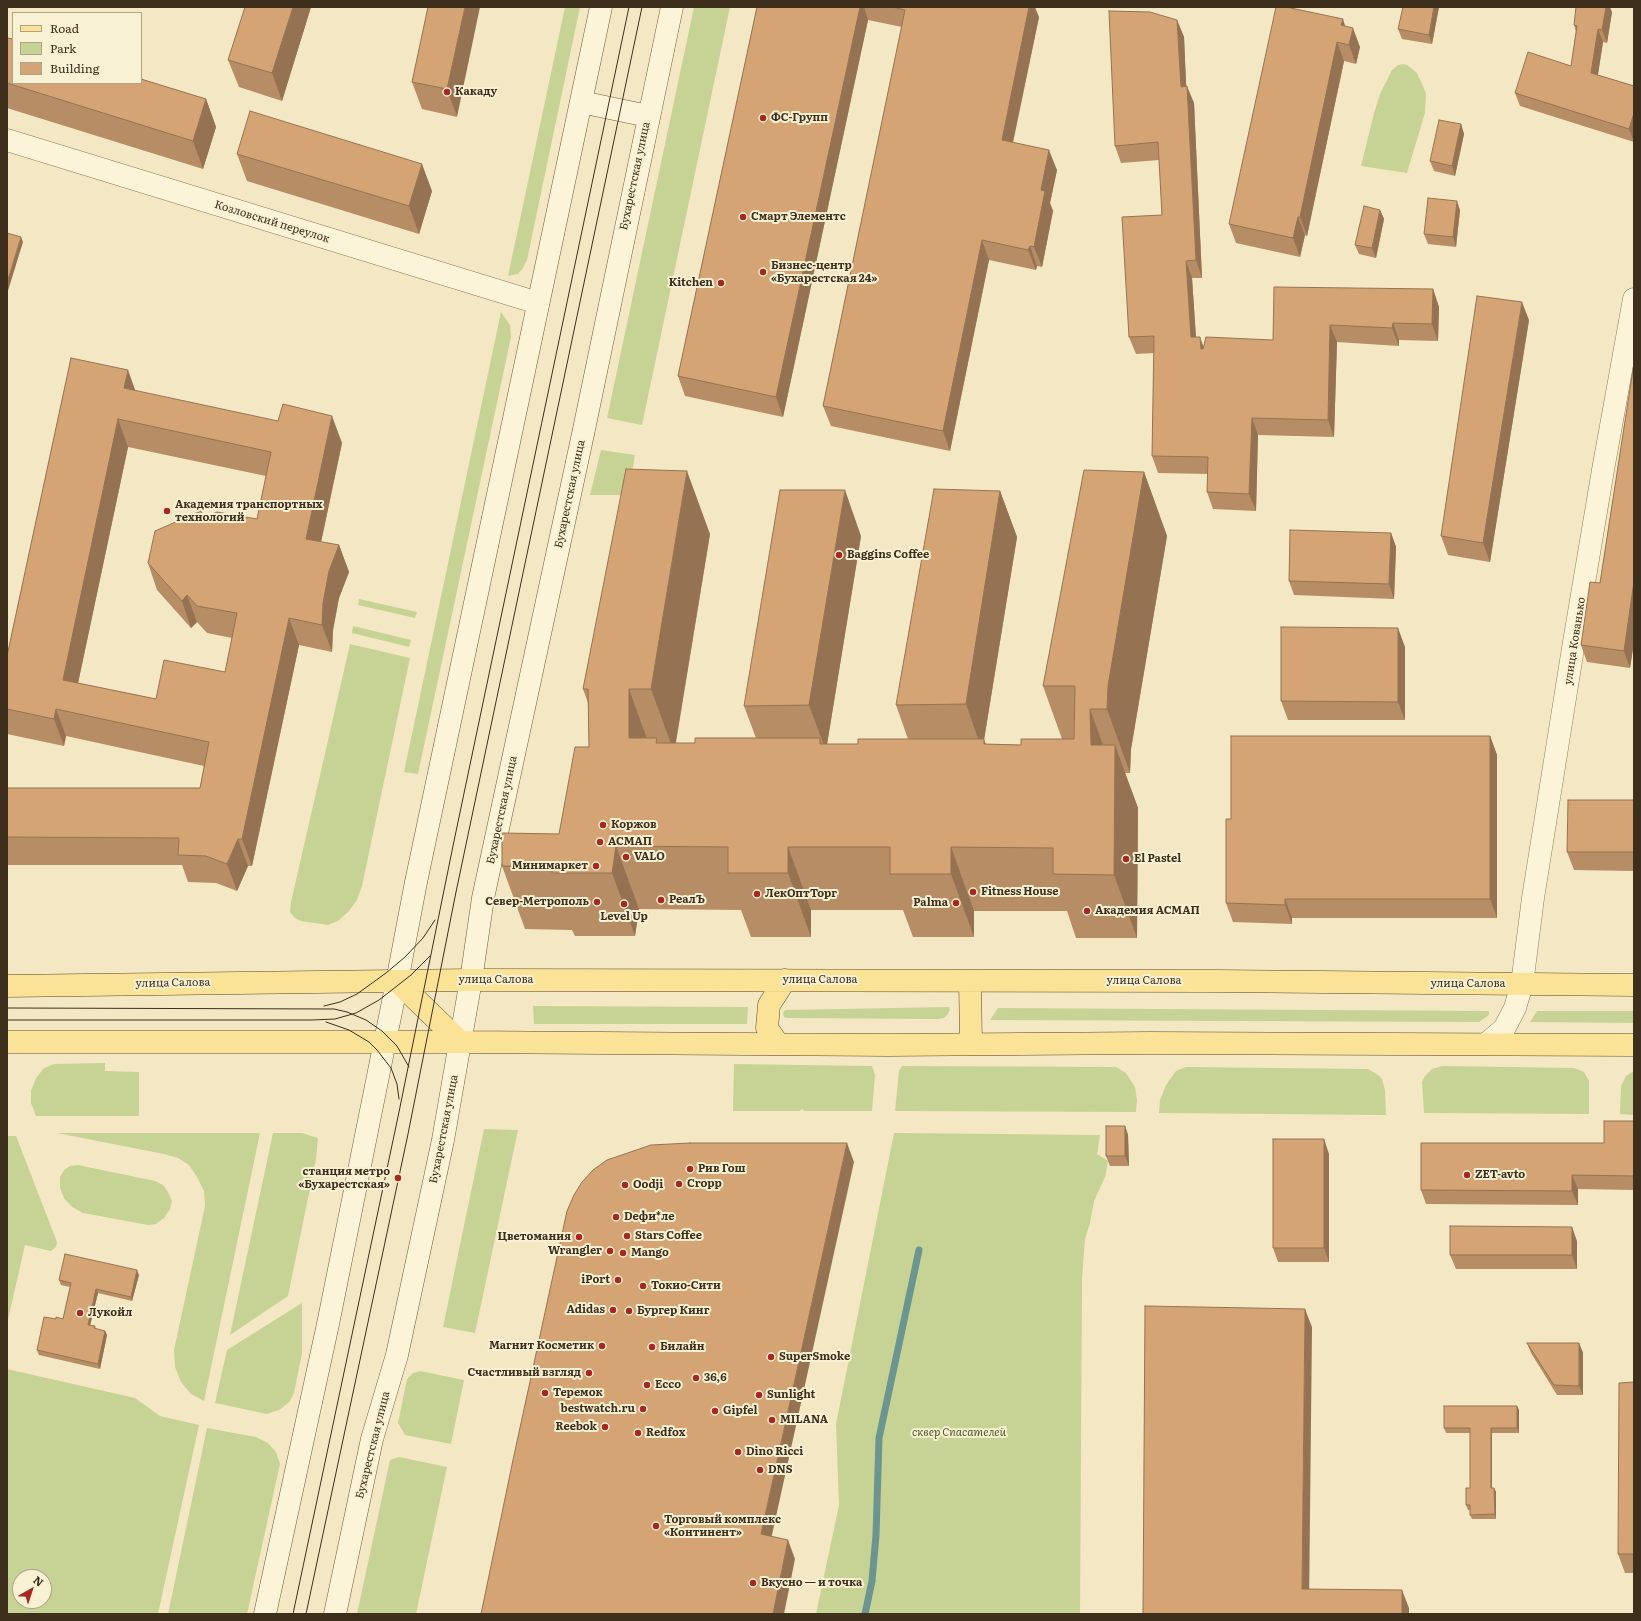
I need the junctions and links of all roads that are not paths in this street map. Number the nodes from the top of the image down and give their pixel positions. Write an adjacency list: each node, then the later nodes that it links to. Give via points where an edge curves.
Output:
1 (601, 7): 3 (main road)
2 (672, 7): 4 (main road, Бухарестская улица)
3 (581, 102): 4 (main road); 7 (main road)
4 (648, 116): 8 (main road, Бухарестская улица, via 583,434 483,898)
5 (7, 140): 7 (main road, Козловский переулок)
6 (1634, 299): 12 (main road, улица Кованько, via 1574,642 1533,898)
7 (538, 303): 11 (main road)
8 (471, 980): 9 (main road, улица Салова); 11 (main road, улица Салова); 17 (main road, Бухарестская улица)
9 (785, 980): 10 (main road, улица Салова); 18 (main road, via 769,1005 767,1028)
10 (970, 980): 12 (main road, улица Салова); 19 (main road)
11 (397, 981): 14 (main road, улица Салова); 16 (main road); 17 (main road)
12 (1522, 984): 13 (main road, улица Салова); 20 (main road, улица Кованько, via 1515,1008 1504,1029)
13 (1634, 985)
14 (7, 986)
15 (7, 1042): 16 (main road)
16 (385, 1042): 17 (main road); 22 (main road, via 328,1324)
17 (460, 1042): 18 (main road); 23 (main road, Бухарестская улица, via 443,1140 397,1355 372,1439)
18 (778, 1044): 19 (main road)
19 (971, 1044): 20 (main road)
20 (1486, 1044): 21 (main road)
21 (1634, 1045)
22 (264, 1614)
23 (335, 1614)

